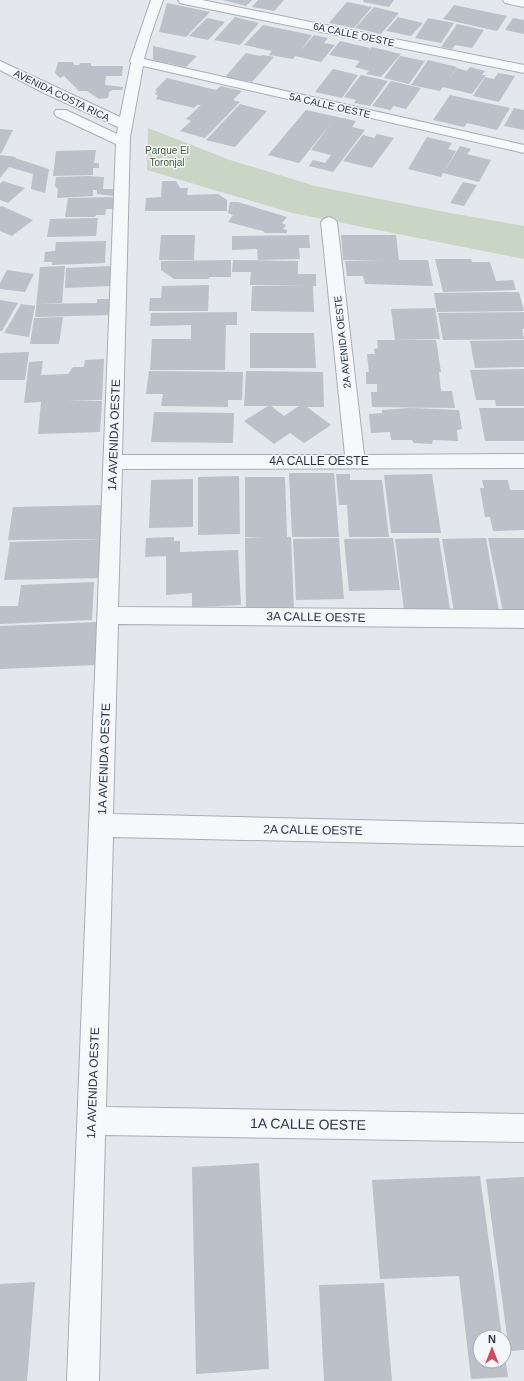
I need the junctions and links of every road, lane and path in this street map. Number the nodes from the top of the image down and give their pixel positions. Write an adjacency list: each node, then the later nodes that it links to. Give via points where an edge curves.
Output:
1 (157, 0): 5 (street, 1A AVENIDA OESTE, via 146,25)
2 (184, 0): 7 (street, 6A CALLE OESTE)
3 (509, 0): 4 (street)
4 (524, 3)
5 (136, 61): 9 (street, 1A AVENIDA OESTE); 10 (street, 5A CALLE OESTE)
6 (0, 64): 9 (street, AVENIDA COSTA RICA)
7 (524, 69)
8 (50, 107): 9 (street, AVENIDA COSTA RICA)
9 (124, 135): 14 (street, 1A AVENIDA OESTE)
10 (524, 149)
11 (329, 222): 12 (street, 2A AVENIDA OESTE)
12 (355, 461): 13 (street, 4A CALLE OESTE); 14 (street, 4A CALLE OESTE)
13 (524, 461)
14 (113, 462): 15 (street, 1A AVENIDA OESTE)
15 (108, 615): 16 (street, 3A CALLE OESTE); 17 (street, 1A AVENIDA OESTE)
16 (524, 620)
17 (102, 826): 18 (street, 2A CALLE OESTE); 19 (street, 1A AVENIDA OESTE)
18 (524, 835)
19 (92, 1121): 20 (street, 1A CALLE OESTE); 21 (street, 1A AVENIDA OESTE)
20 (524, 1128)
21 (84, 1381)

